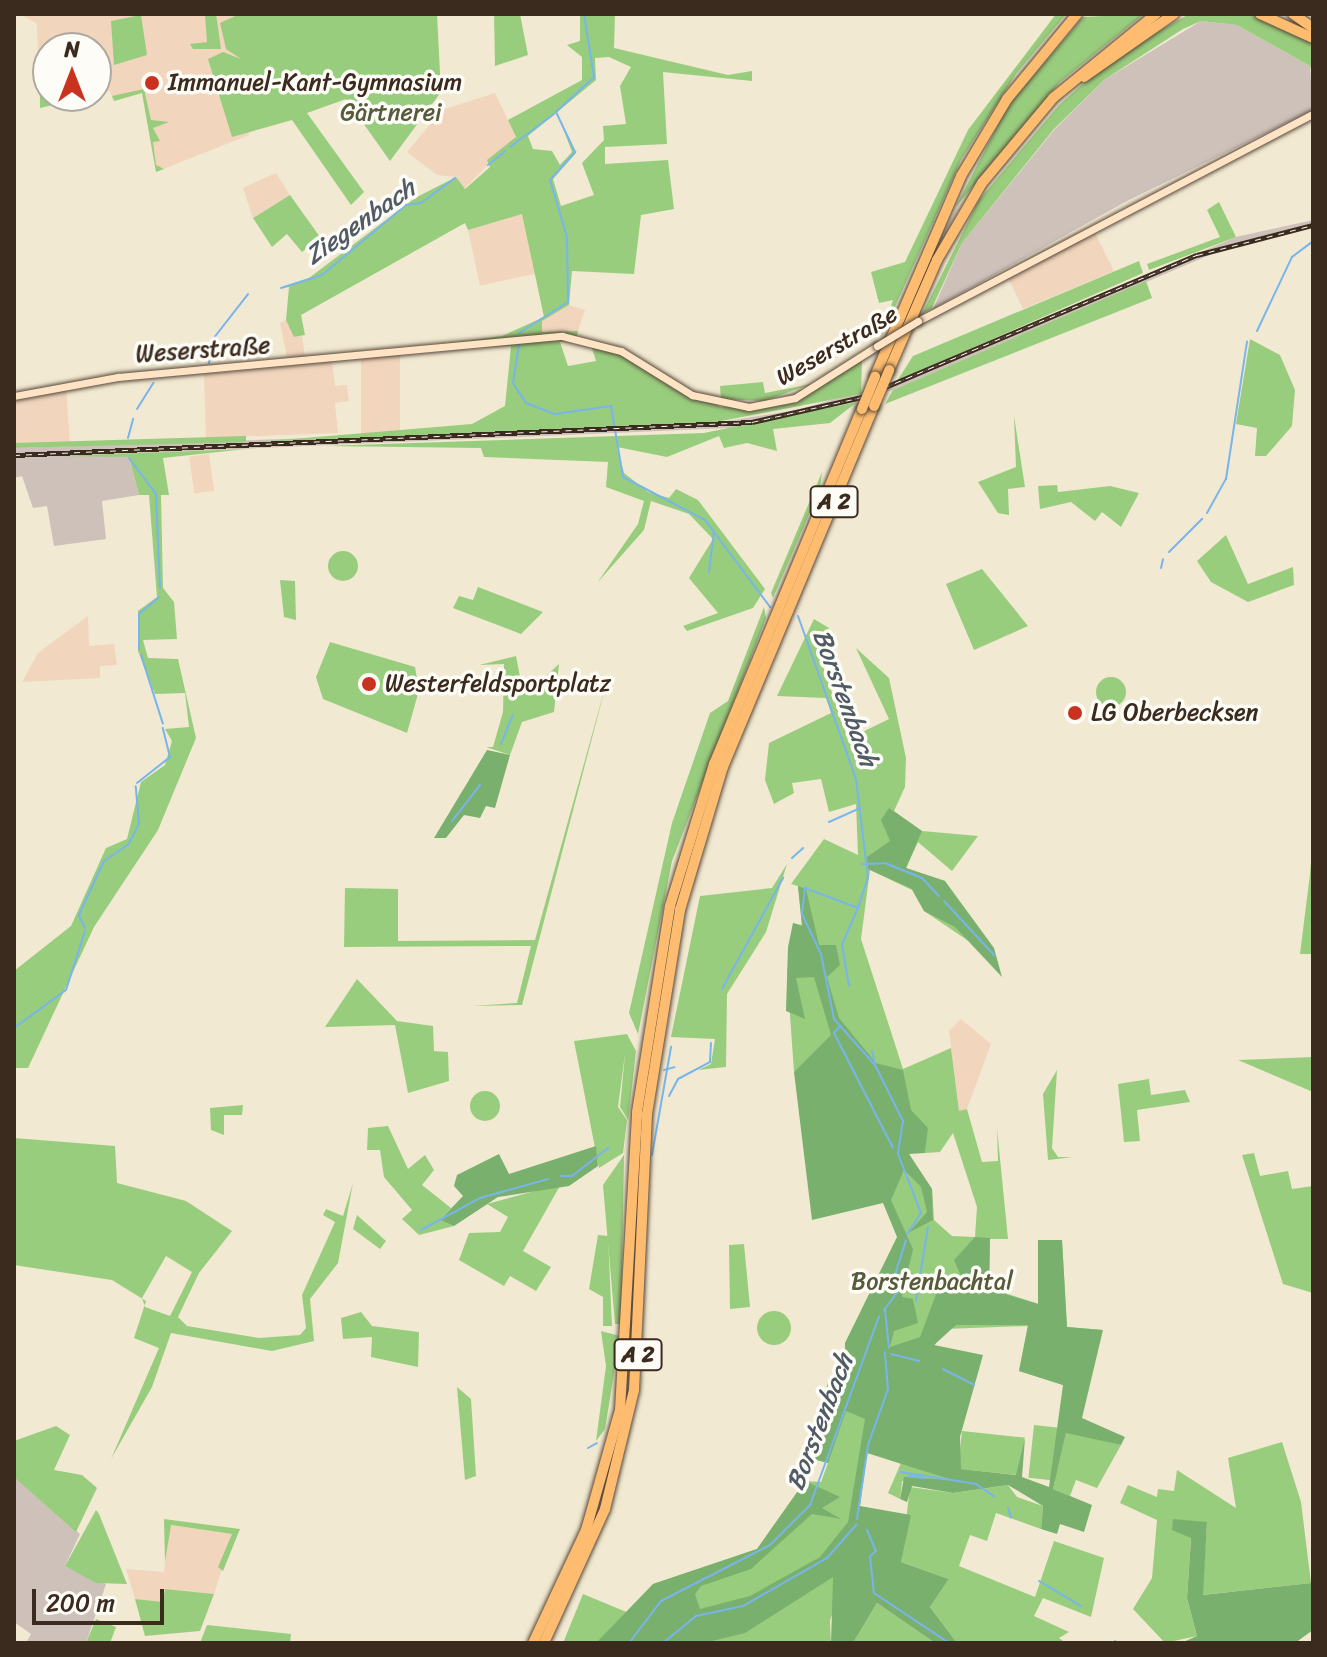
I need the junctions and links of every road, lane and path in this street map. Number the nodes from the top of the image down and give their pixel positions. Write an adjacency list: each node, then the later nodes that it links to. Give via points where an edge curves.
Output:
1 (1077, 14): 13 (highway, A 2, bridge, via 1007,99 961,176)
2 (1156, 14): 10 (highway, A 2)
3 (1174, 14): 7 (highway)
4 (1183, 14): 7 (highway)
5 (1260, 14): 9 (highway)
6 (1293, 14): 8 (highway)
7 (1152, 28): 10 (highway)
8 (1313, 28)
9 (1313, 38)
10 (1053, 98): 13 (highway, A 2, bridge, via 969,203)
11 (1313, 114): 12 (street, Weserstraße, bridge, via 918,321 795,398 749,407 692,395 621,351 562,336 118,377)
12 (14, 396)
13 (789, 596): 14 (highway, A 2, via 686,848)
14 (648, 1050): 15 (highway, A 2, via 620,1410 586,1530); 16 (highway, A 2, via 632,1403 600,1521)
15 (533, 1643)
16 (544, 1643)

